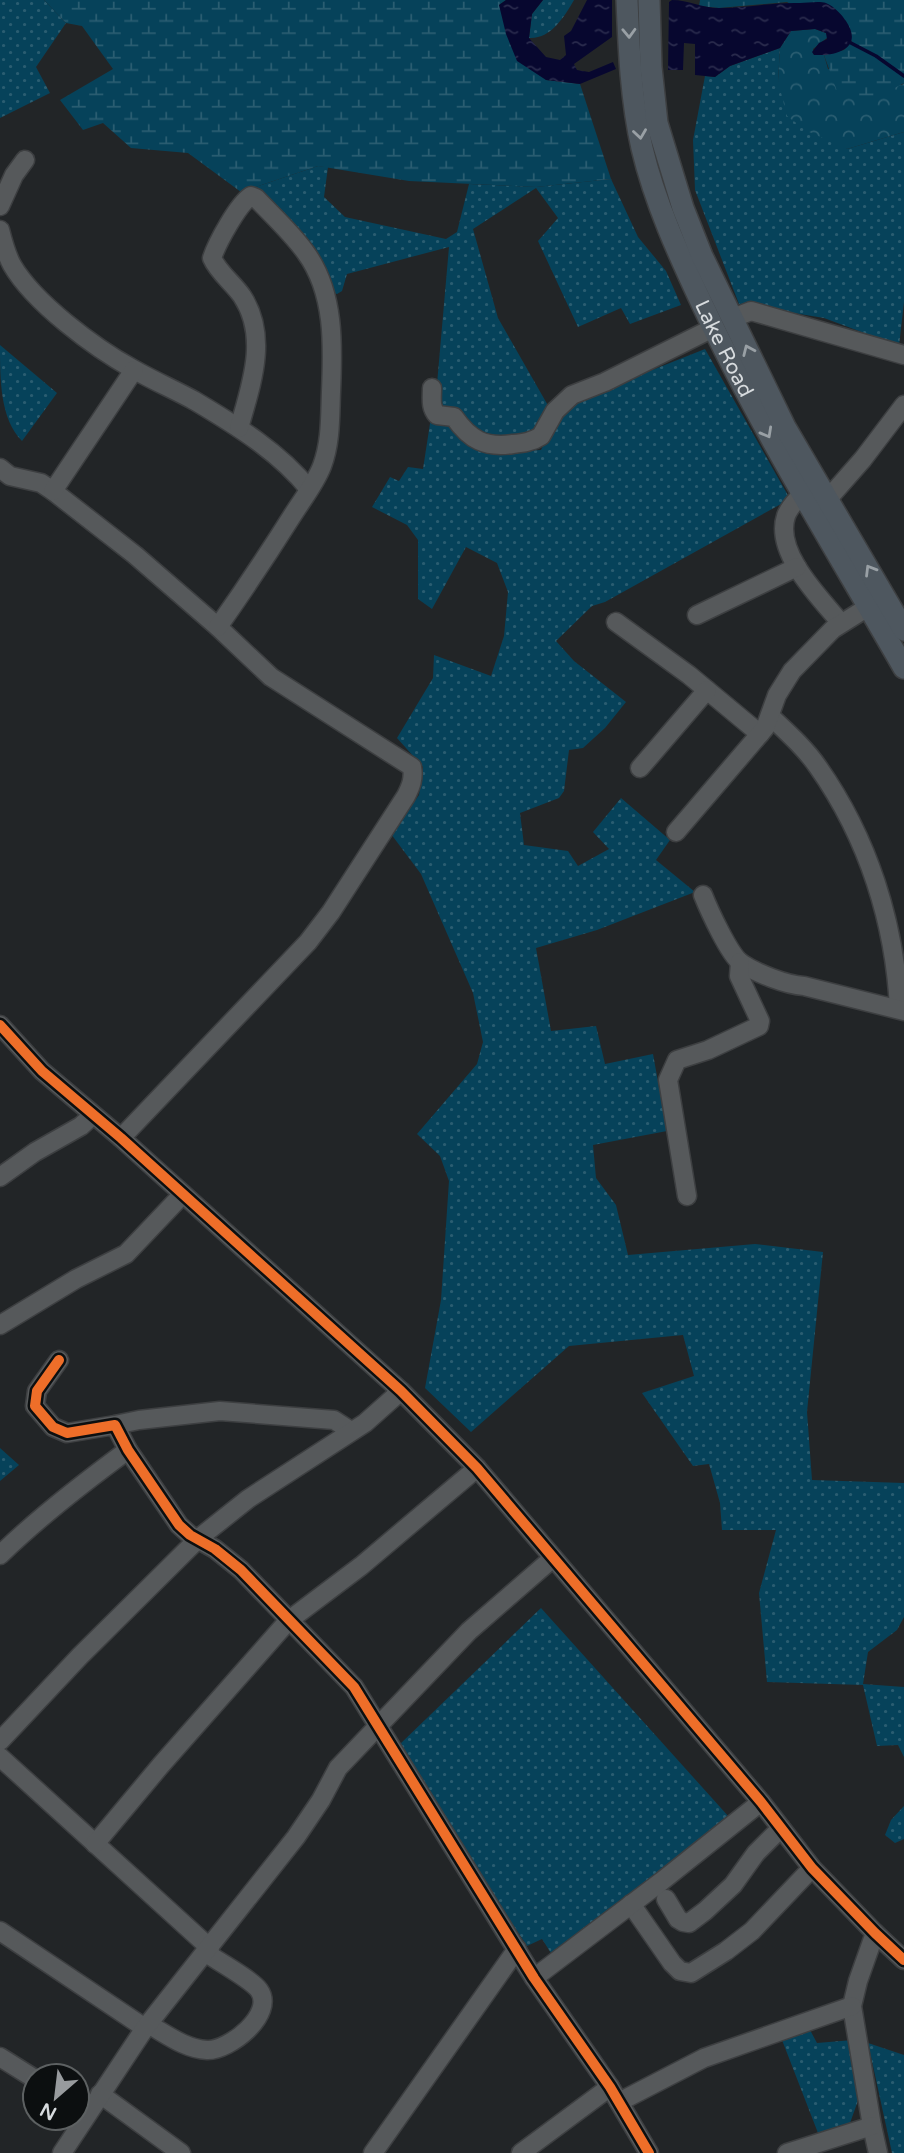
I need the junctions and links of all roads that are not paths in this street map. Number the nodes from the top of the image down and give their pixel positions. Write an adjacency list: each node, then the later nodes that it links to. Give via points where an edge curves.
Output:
1 (628, 0): 3 (main road, Lake Road, one-way to 3)
2 (649, 0): 3 (main road, Lake Road)
3 (641, 67): 7 (main road, Lake Road, via 674,181 702,256); 8 (main road, Lake Road, one-way to 8, via 641,145 651,183)
4 (25, 160): 5 (street)
5 (0, 206)
6 (0, 230): 10 (street, via 13,267 39,298)
7 (733, 318): 9 (street, via 751,311); 18 (main road, Lake Road, one-way to 7, via 785,427)
8 (713, 328): 11 (street, via 572,395 555,411 541,436 523,443 483,443 454,417 435,413); 17 (main road, Lake Road, one-way to 17)
9 (904, 355)
10 (134, 370): 13 (street); 16 (street)
11 (432, 388)
12 (904, 405): 18 (street)
13 (239, 428): 15 (street, via 293,470); 15 (street, via 256,366 254,324 240,293 212,258 251,196 308,255 328,308 332,356 328,442 322,467)
14 (0, 468): 16 (street)
15 (309, 489): 24 (street)
16 (53, 491): 24 (street)
17 (802, 494): 19 (street, via 785,526 787,548); 20 (main road, Lake Road)
18 (827, 500): 25 (main road, Lake Road, one-way to 18)
19 (797, 567): 21 (street); 23 (street)
20 (868, 607): 23 (street); 26 (main road, Lake Road)
21 (697, 615)
22 (616, 622): 27 (street)
23 (841, 623): 28 (street, via 792,671)
24 (218, 627): 37 (street, via 280,683 412,767 412,786 308,942)
25 (904, 630)
26 (904, 668)
27 (707, 690): 29 (street); 30 (street)
28 (771, 716): 29 (street); 34 (street, via 818,767 850,821 878,886)
29 (760, 734): 31 (street)
30 (640, 768)
31 (676, 832)
32 (702, 895): 33 (street)
33 (740, 962): 34 (street, via 792,986); 40 (street, via 738,976 760,1026 677,1060 668,1080)
34 (902, 1010)
35 (0, 1027): 36 (street)
36 (93, 1115): 37 (street); 38 (street)
37 (121, 1138): 39 (street)
38 (0, 1178)
39 (183, 1195): 41 (street, via 126,1254); 43 (street)
40 (687, 1196)
41 (0, 1325)
42 (59, 1360): 44 (street, via 37,1391 35,1406 53,1426 67,1433)
43 (401, 1391): 45 (street); 47 (street)
44 (114, 1425): 45 (street, via 220,1411 334,1420); 46 (street)
45 (351, 1431): 48 (street, via 248,1499)
46 (128, 1450): 48 (street, via 179,1524); 49 (street)
47 (477, 1468): 50 (street); 51 (street)
48 (199, 1538): 51 (street, via 241,1570); 53 (street)
49 (0, 1555)
50 (553, 1558): 52 (street, via 469,1631); 55 (street)
51 (288, 1621): 52 (street, via 354,1687); 57 (street)
52 (378, 1725): 63 (street); 64 (street, via 338,1768 296,1837)
53 (0, 1741)
54 (0, 1757): 57 (street)
55 (761, 1802): 56 (street); 60 (street)
56 (781, 1828): 58 (street); 59 (street, via 733,1885 689,1923 678,1919)
57 (95, 1844): 64 (street)
58 (812, 1868): 60 (street, via 752,1931 691,1973 672,1963); 62 (street)
59 (666, 1899)
60 (631, 1904): 66 (street)
61 (0, 1931): 68 (street)
62 (875, 1933): 65 (street); 67 (street)
63 (517, 1949): 66 (street); 76 (street)
64 (208, 1951): 68 (street); 68 (street, via 258,1989 264,2001 250,2027 224,2047 209,2050 187,2046)
65 (904, 1960)
66 (534, 1978): 72 (street)
67 (852, 2006): 72 (street); 74 (street)
68 (146, 2026): 71 (street)
69 (0, 2057): 70 (street)
70 (21, 2070)
71 (100, 2094): 73 (street); 78 (street)
72 (614, 2094): 79 (street); 80 (street)
73 (91, 2102)
74 (872, 2126): 81 (street); 82 (street)
75 (72, 2132): 77 (street)
76 (382, 2150)
77 (62, 2153)
78 (181, 2153)
79 (522, 2153)
80 (649, 2153)
81 (787, 2153)
82 (878, 2153)

